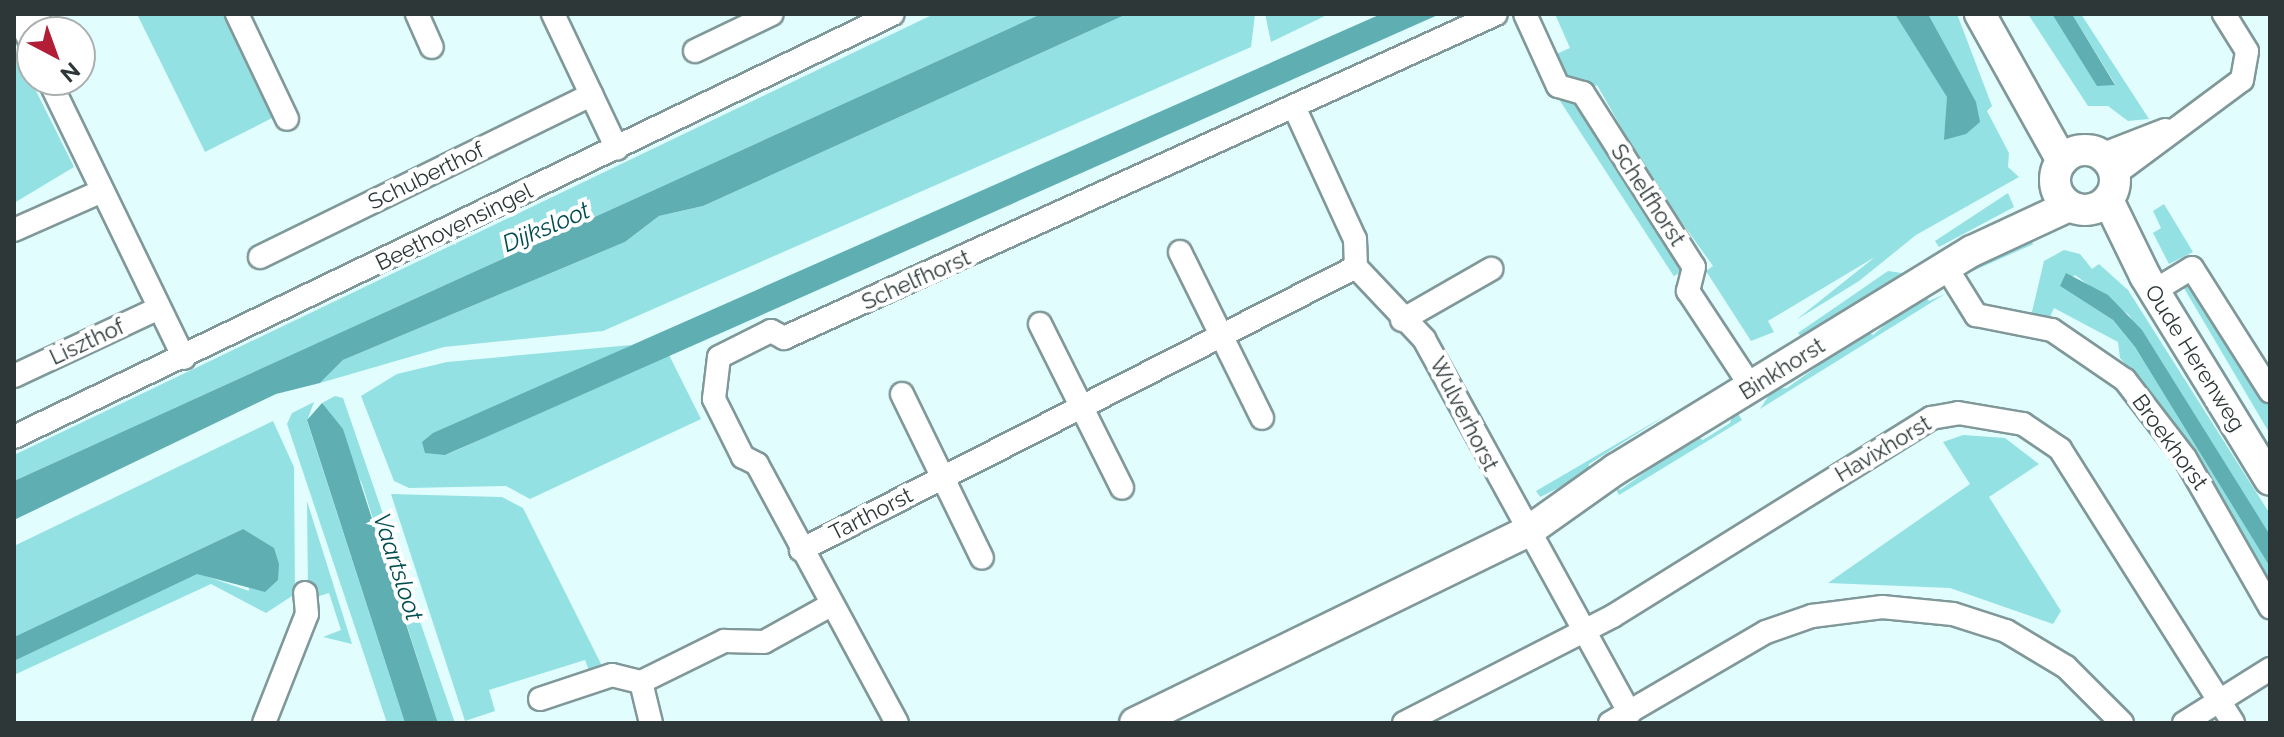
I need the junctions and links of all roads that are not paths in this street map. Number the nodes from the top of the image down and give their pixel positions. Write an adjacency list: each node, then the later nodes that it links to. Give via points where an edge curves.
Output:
1 (237, 14): 15 (street)
2 (417, 14): 10 (street)
3 (553, 14): 12 (street)
4 (772, 14): 11 (street)
5 (893, 14): 16 (street, Beethovensingel)
6 (1496, 14): 14 (street, Schelfhorst)
7 (1525, 14): 32 (street, Schelfhorst, via 1558,86 1583,93 1694,267 1688,291)
8 (1980, 14): 17 (street, Oude Herenweg, via 2031,98 2048,105)
9 (2224, 14): 17 (street, via 2247,51 2246,73)
10 (432, 47)
11 (695, 51)
12 (591, 95): 16 (street); 21 (street, Schuberthof)
13 (57, 96): 18 (street)
14 (1296, 111): 22 (street, via 1355,239); 42 (street, Schelfhorst, via 784,338 771,331 719,357 714,399)
15 (287, 119)
16 (617, 149): 30 (street, Beethovensingel)
17 (2085, 180): 23 (street, Binkhorst); 25 (street, Oude Herenweg)
18 (102, 191): 19 (street); 26 (street)
19 (14, 230)
20 (1180, 252): 29 (street)
21 (260, 257)
22 (1356, 267): 27 (street, Wulverhorst, via 1381,286); 29 (street, Tarthorst)
23 (1946, 267): 32 (street, Binkhorst); 46 (street, Broekhorst, via 1976,315 2025,323 2073,341 2125,380 2185,458)
24 (1491, 269): 27 (street)
25 (2149, 284): 33 (street, via 2192,268); 39 (street, Oude Herenweg)
26 (159, 308): 30 (street); 31 (street, Liszthof)
27 (1402, 320): 41 (street, Wulverhorst, via 1424,339)
28 (1040, 324): 35 (street)
29 (1220, 336): 35 (street, Tarthorst); 36 (street)
30 (184, 358): 37 (street, Beethovensingel)
31 (14, 376)
32 (1752, 388): 41 (street, Binkhorst)
33 (2270, 391)
34 (902, 394): 38 (street)
35 (1081, 408): 38 (street, Tarthorst); 40 (street)
36 (1262, 418)
37 (14, 437)
38 (942, 478): 42 (street, Tarthorst); 43 (street)
39 (2270, 480)
40 (1122, 488)
41 (1522, 523): 47 (street); 56 (street, Binkhorst)
42 (801, 550): 45 (street, Schelfhorst)
43 (982, 558)
44 (305, 593): 53 (street, via 307,614)
45 (829, 606): 49 (street, via 764,642 724,641); 55 (street, Schelfhorst)
46 (2270, 607)
47 (1584, 632): 51 (street, Havixhorst, via 1931,418 1982,414 2023,424 2060,449); 52 (street); 57 (street, Havixhorst)
48 (2270, 669): 51 (street)
49 (641, 682): 50 (street, via 612,675); 54 (street)
50 (540, 699)
51 (2219, 701): 59 (street); 60 (street, Havixhorst)
52 (1620, 718): 58 (street, via 1766,632 1812,616 1882,607 1953,614 2006,631 2066,667)
53 (264, 723)
54 (651, 723)
55 (897, 723)
56 (1135, 723)
57 (1404, 723)
58 (2122, 723)
59 (2184, 723)
60 (2233, 723)

